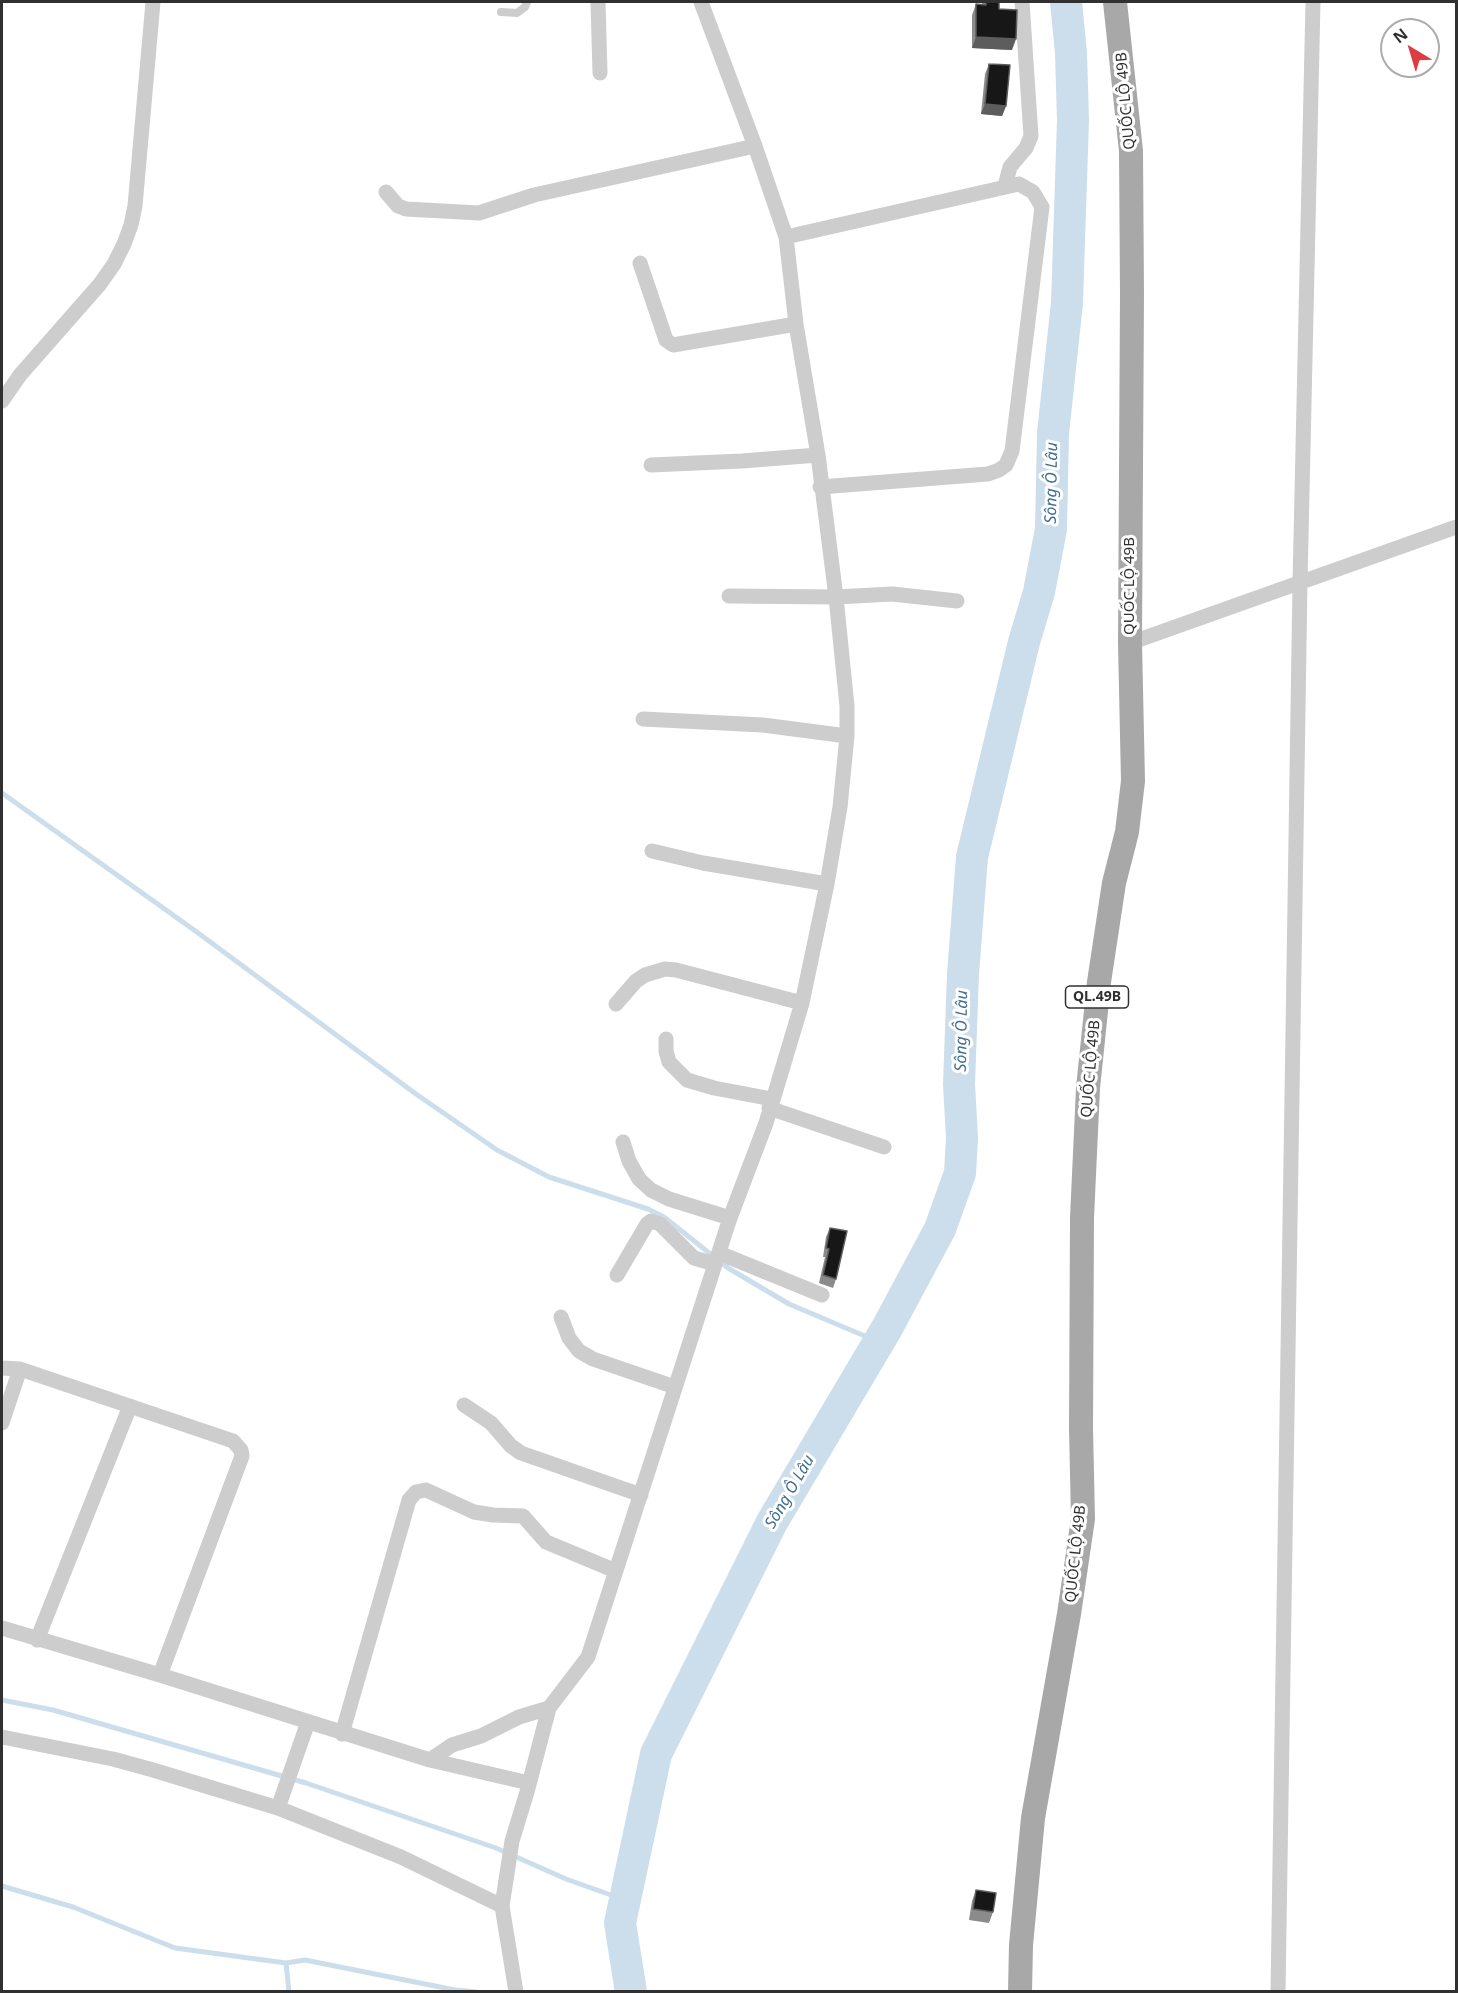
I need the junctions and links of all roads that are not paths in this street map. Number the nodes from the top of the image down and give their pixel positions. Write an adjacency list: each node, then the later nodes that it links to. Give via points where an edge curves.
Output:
1 (153, 2): 16 (street, via 131,225 114,264 100,284)
2 (527, 2): 8 (lane, via 517,12)
3 (598, 2): 9 (street)
4 (701, 2): 10 (street)
5 (1022, 2): 11 (street, via 1031,136 1013,161)
6 (1115, 2): 25 (main road, QUỐC LỘ 49B / QL.49B, via 1131,151)
7 (1313, 2): 21 (street)
8 (501, 12)
9 (600, 73)
10 (755, 146): 12 (street, via 534,195 479,213 405,209); 13 (street)
11 (1005, 186): 13 (street); 19 (street, via 1026,186 1042,207 1010,458 999,470 988,474)
12 (386, 192)
13 (786, 237): 15 (street)
14 (640, 263): 15 (street, via 666,340 673,345)
15 (796, 324): 17 (street)
16 (2, 401)
17 (818, 454): 18 (street); 19 (street)
18 (651, 465)
19 (820, 487): 23 (street)
20 (1456, 527): 21 (street)
21 (1300, 582): 25 (street); 62 (street)
22 (729, 596): 23 (street)
23 (836, 597): 24 (street, via 892,594); 27 (street, via 847,706)
24 (957, 601)
25 (1130, 643): 61 (main road, QUỐC LỘ 49B / QL.49B, via 1133,782 1099,982 1088,1088 1082,1218 1083,1519 1033,1818)
26 (643, 719): 27 (street, via 763,725)
27 (846, 736): 29 (street, via 840,807)
28 (652, 851): 29 (street)
29 (827, 884): 30 (street)
30 (802, 1003): 31 (street, via 665,969 636,981); 33 (street)
31 (616, 1004)
32 (666, 1039): 33 (street, via 669,1062 687,1080)
33 (771, 1104): 35 (street); 36 (street)
34 (623, 1142): 36 (street, via 639,1179 651,1190)
35 (884, 1147)
36 (730, 1218): 37 (street)
37 (717, 1259): 38 (street, via 694,1258 660,1224 651,1221); 39 (street); 43 (street)
38 (617, 1275)
39 (822, 1295)
40 (561, 1317): 43 (street, via 579,1351)
41 (2, 1368): 42 (street)
42 (20, 1369): 45 (street); 46 (street)
43 (675, 1387): 47 (street)
44 (464, 1405): 47 (street, via 491,1423 521,1453)
45 (130, 1406): 50 (street); 51 (street, via 233,1441 242,1456)
46 (2, 1423)
47 (640, 1495): 48 (street)
48 (616, 1571): 52 (street, via 588,1657); 54 (street, via 546,1542 524,1516 474,1512 426,1490 416,1492 409,1500)
49 (2, 1628): 50 (street)
50 (37, 1640): 51 (street)
51 (160, 1675): 53 (street)
52 (549, 1708): 56 (street, via 452,1745); 57 (street)
53 (308, 1722): 54 (street); 58 (street)
54 (342, 1734): 56 (street)
55 (2, 1737): 58 (street, via 143,1767)
56 (430, 1760): 57 (street)
57 (529, 1783): 59 (street, via 512,1841)
58 (278, 1809): 59 (street, via 401,1857)
59 (502, 1906): 60 (street)
60 (516, 1989)
61 (1020, 1992)
62 (1278, 1992)

